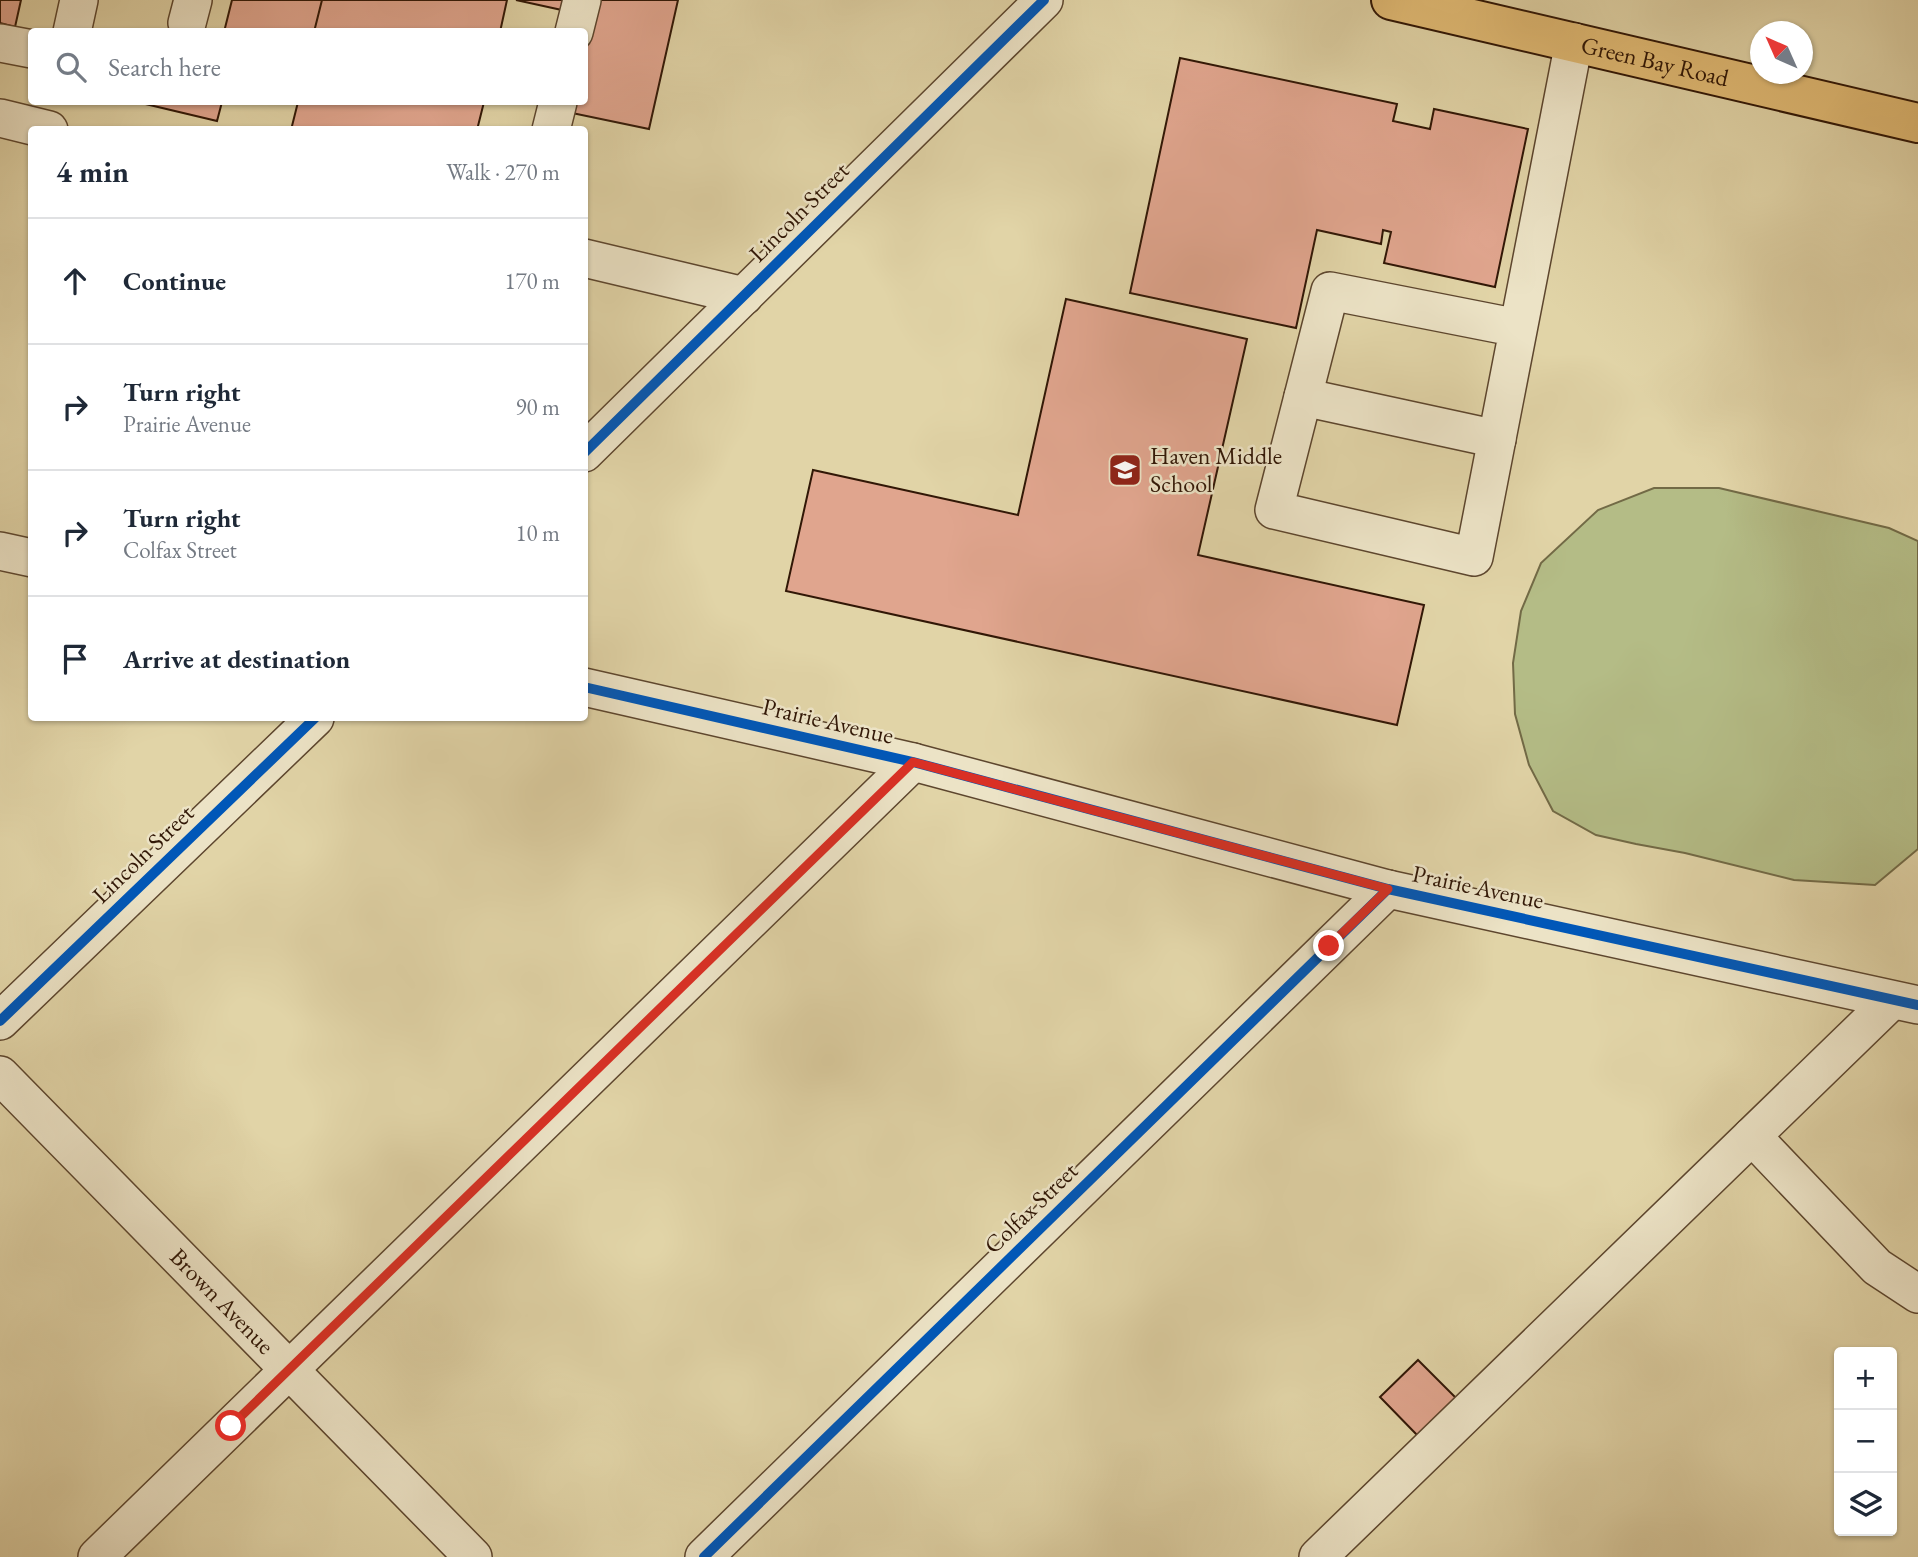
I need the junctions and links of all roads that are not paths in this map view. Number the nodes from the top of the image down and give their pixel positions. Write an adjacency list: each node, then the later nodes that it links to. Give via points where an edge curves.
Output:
1 (79, 0): 5 (street)
2 (582, 0): 6 (street)
3 (1044, 0): 16 (street, Lincoln Street)
4 (1391, 0): 8 (main road, Green Bay Road)
5 (73, 28)
6 (575, 28)
7 (0, 43): 9 (street)
8 (1574, 43): 12 (main road, Green Bay Road); 17 (street)
9 (28, 48)
10 (557, 105): 14 (street)
11 (0, 118): 13 (street)
12 (1918, 122)
13 (33, 126)
14 (552, 126)
15 (588, 259): 16 (street)
16 (744, 296): 20 (street, Lincoln Street)
17 (1518, 328): 18 (street, via 1330,291); 19 (street)
18 (1303, 397): 19 (street); 19 (street, via 1274,510 1474,557)
19 (1497, 439)
20 (588, 449)
21 (0, 551): 22 (street)
22 (28, 557)
23 (588, 688): 25 (street, Prairie Avenue)
24 (312, 721): 28 (street, Lincoln Street)
25 (913, 762): 26 (street, Prairie Avenue); 32 (street)
26 (1388, 889): 27 (street, Prairie Avenue); 35 (street, Colfax Street)
27 (1905, 1003): 30 (street)
28 (0, 1021)
29 (0, 1075): 32 (street, Brown Avenue)
30 (1752, 1136): 31 (street, via 1877,1268); 36 (street)
31 (1918, 1294)
32 (289, 1370): 33 (street); 34 (street, Brown Avenue)
33 (97, 1557)
34 (473, 1557)
35 (704, 1557)
36 (1318, 1557)

